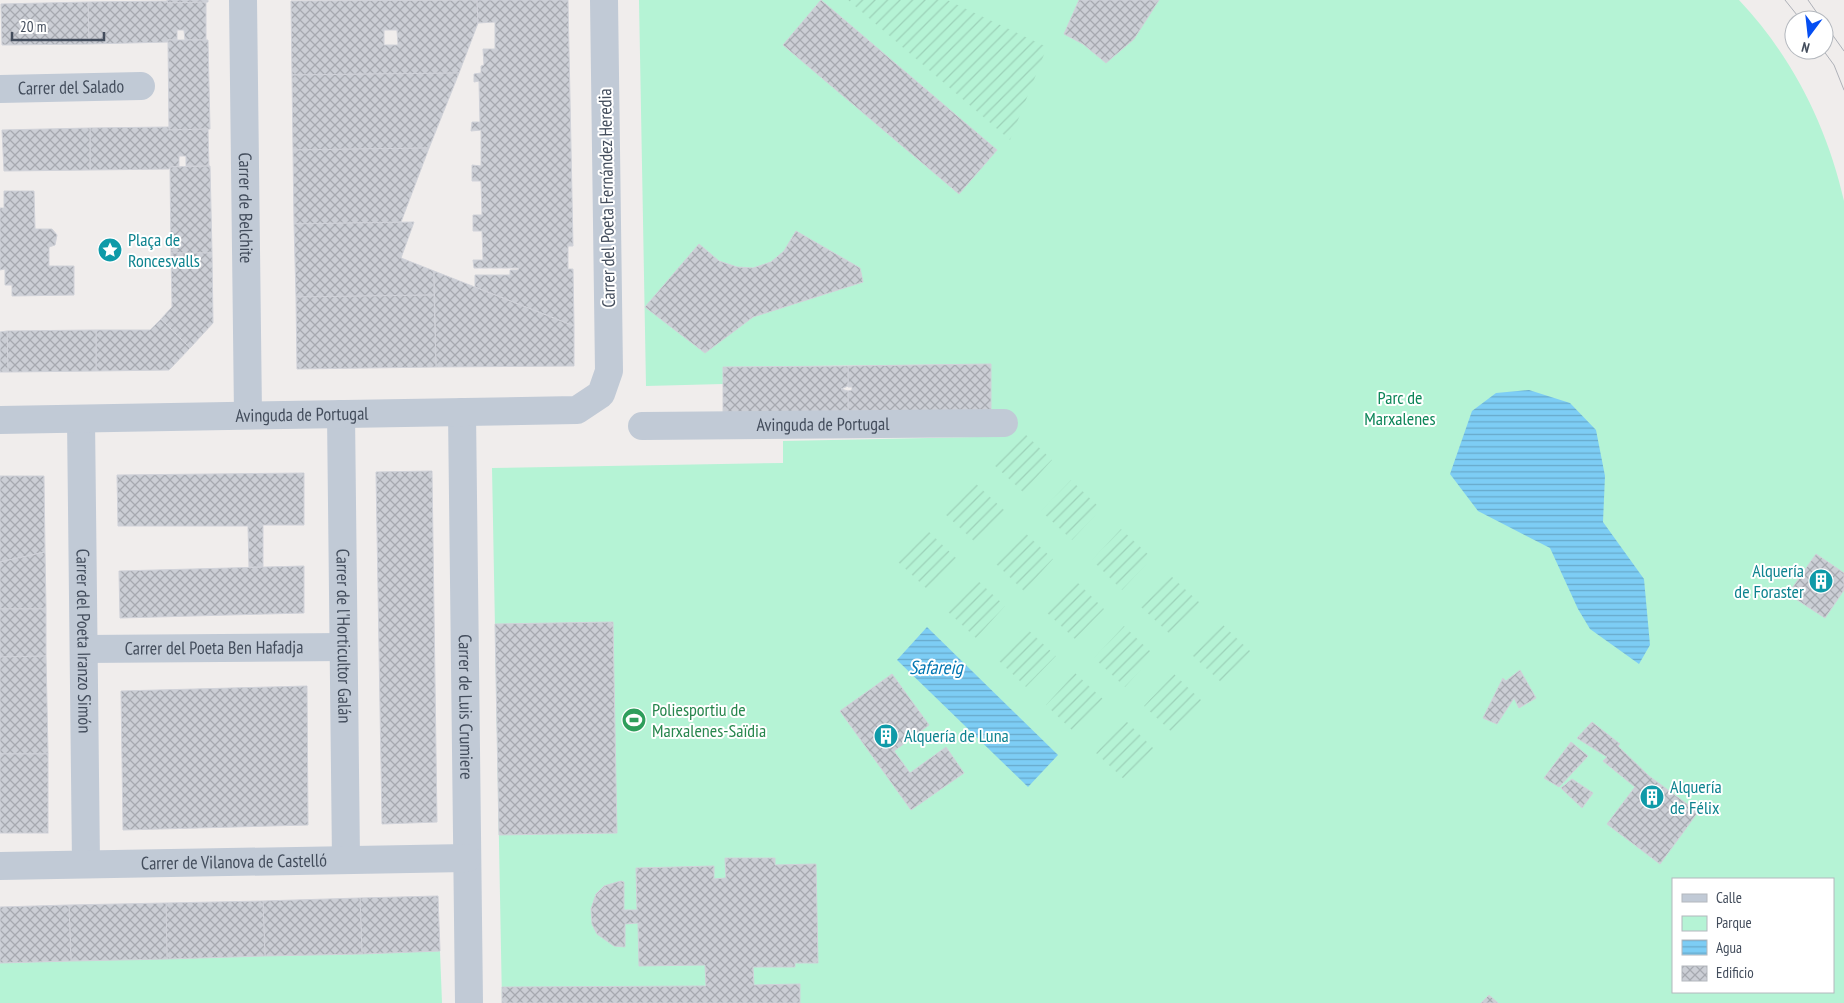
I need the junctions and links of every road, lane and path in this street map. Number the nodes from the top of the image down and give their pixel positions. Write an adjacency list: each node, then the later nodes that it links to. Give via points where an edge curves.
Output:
1 (243, 0): 7 (street, Carrer de Belchite)
2 (604, 0): 5 (street, Carrer del Poeta Fernández Heredia, via 609,371)
3 (141, 86): 4 (street, Carrer del Salado)
4 (0, 89)
5 (601, 394): 6 (street, Avinguda de Portugal, via 577,410)
6 (462, 412): 8 (street, Avinguda de Portugal); 15 (street, Carrer de Luis Crumiere)
7 (248, 414): 8 (street, Avinguda de Portugal); 9 (street, Avinguda de Portugal)
8 (341, 414): 13 (street, Carrer de l'Horticultor Galán)
9 (81, 419): 10 (street, Avinguda de Portugal); 14 (street, Carrer del Poeta Iranzo Simón)
10 (0, 420)
11 (1004, 423): 12 (street, Avinguda de Portugal)
12 (642, 426)
13 (344, 647): 14 (street, Carrer del Poeta Ben Hafadja); 16 (street, Carrer de l'Horticultor Galán)
14 (84, 649): 17 (street, Carrer del Poeta Iranzo Simón)
15 (467, 858): 16 (street, Carrer de Vilanova de Castelló); 19 (street, Carrer de Luis Crumiere)
16 (346, 860): 17 (street, Carrer de Vilanova de Castelló)
17 (86, 864): 18 (street, Carrer de Vilanova de Castelló)
18 (0, 866)
19 (469, 1003)

